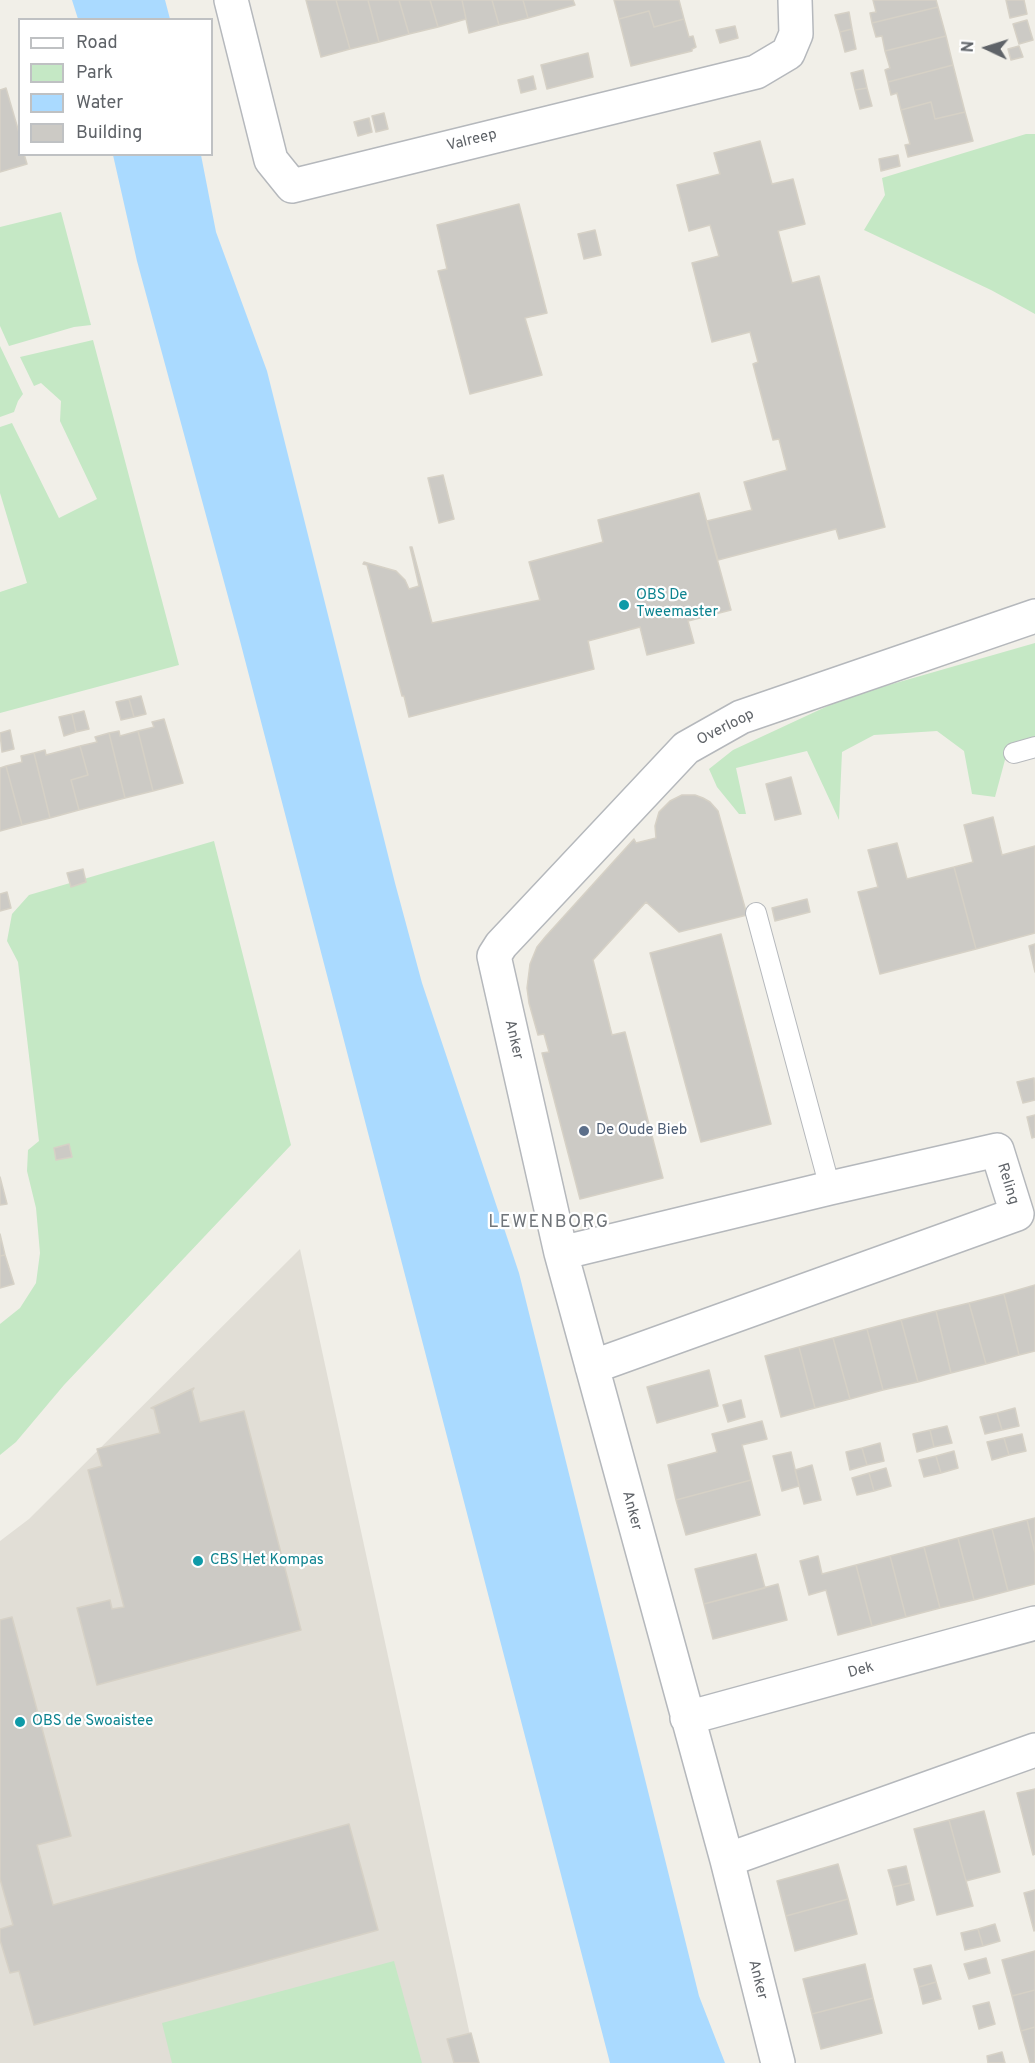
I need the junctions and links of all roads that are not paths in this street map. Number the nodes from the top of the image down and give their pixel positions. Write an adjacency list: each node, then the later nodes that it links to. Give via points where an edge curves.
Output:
1 (231, 0): 2 (street, Valreep, via 271,160 292,186 756,72 788,53 796,34)
2 (795, 0)
3 (1035, 616): 7 (street, Overloop, via 741,717 686,748)
4 (1035, 747): 5 (lane)
5 (1014, 753)
6 (756, 913): 8 (lane)
7 (494, 956): 9 (street, Anker)
8 (830, 1188): 9 (street, Reling); 10 (street, Reling, via 997,1150 1017,1214)
9 (561, 1253): 10 (street, Anker)
10 (592, 1367): 12 (street, Anker)
11 (1035, 1623): 12 (street, Dek)
12 (687, 1718): 14 (street, Anker)
13 (1035, 1750): 14 (street)
14 (727, 1860): 15 (street, Anker)
15 (778, 2063)

